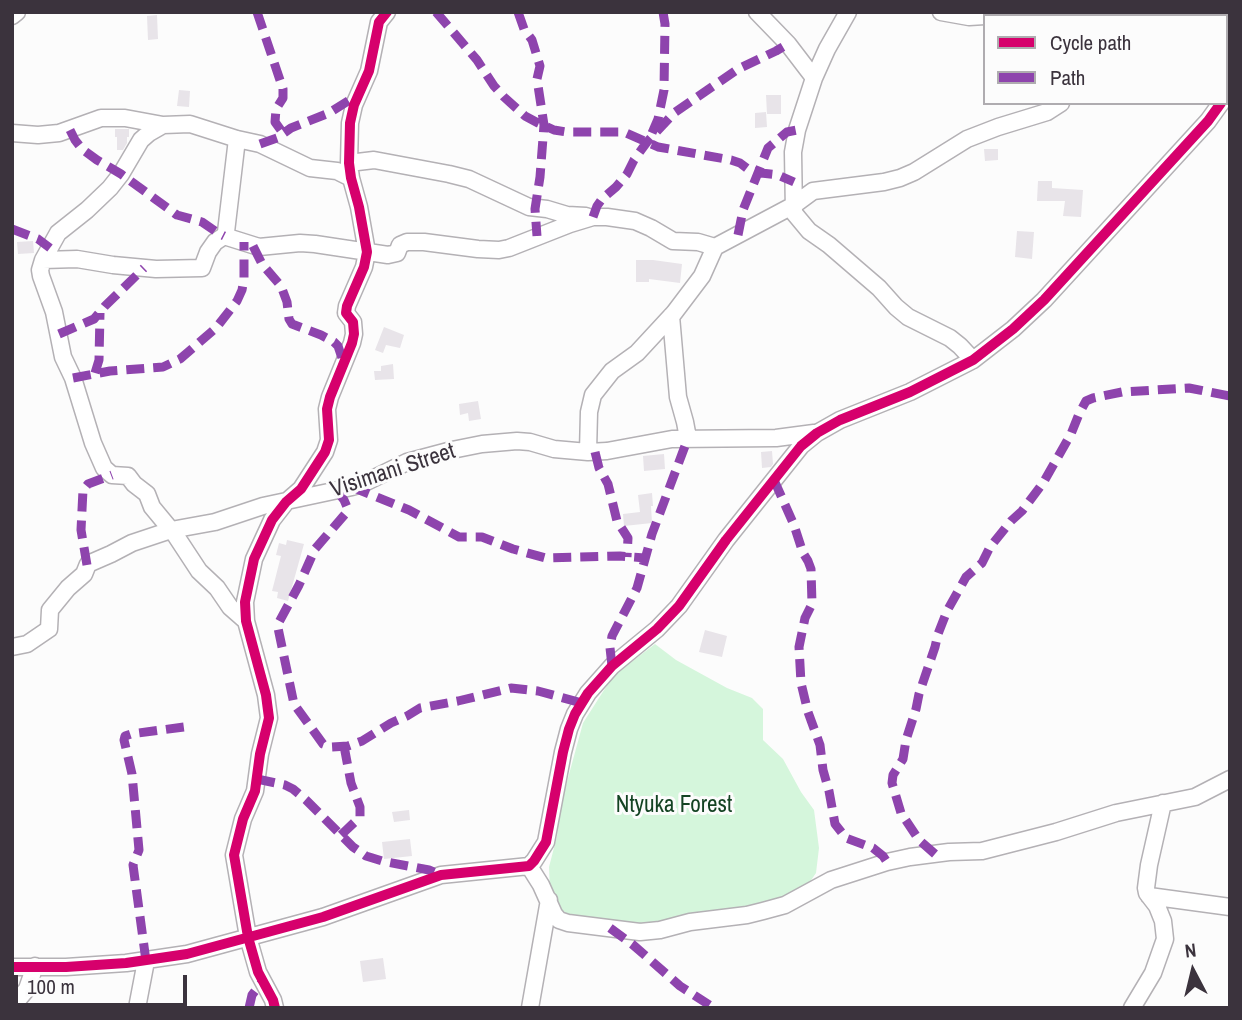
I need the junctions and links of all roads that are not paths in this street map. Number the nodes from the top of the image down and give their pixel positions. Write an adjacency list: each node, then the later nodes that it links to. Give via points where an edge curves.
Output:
1 (17, 12): 6 (street)
2 (387, 12): 14 (street, via 379,22 369,72 354,105)
3 (757, 12): 8 (street)
4 (848, 12): 8 (street)
5 (941, 12): 7 (street)
6 (12, 16)
7 (983, 16)
8 (814, 78): 15 (street, via 793,152)
9 (1058, 105): 15 (street, via 967,139 900,178 817,190)
10 (1220, 105): 22 (street, via 1044,300)
11 (163, 125): 12 (street, via 101,118 59,133); 13 (street, via 190,124); 20 (street, via 141,140 116,182 61,229)
12 (12, 133)
13 (237, 139): 14 (street, via 267,147 304,166); 17 (street)
14 (350, 171): 16 (street, via 374,160 449,174 529,207); 19 (street)
15 (794, 205): 18 (street); 22 (street, via 794,213 809,232 908,317 950,338)
16 (593, 218): 18 (street, via 635,221 673,241); 19 (street, via 499,250 407,242 393,254)
17 (224, 236): 19 (street, via 259,247 300,243); 20 (street, via 211,248 202,268)
18 (715, 247): 21 (street, via 702,276)
19 (367, 252): 26 (street, via 347,306 355,334 327,409 329,440 301,489)
20 (43, 260): 27 (street, via 41,276 61,351 104,468 112,475 129,477 147,494)
21 (671, 316): 24 (street, via 678,397); 25 (street, via 598,386 589,412)
22 (973, 360): 23 (street)
23 (817, 433): 24 (street, Visimani Street); 32 (street, via 801,446 678,606 588,693 569,729 546,842)
24 (688, 438): 25 (street, Visimani Street)
25 (588, 452): 26 (street, Visimani Street, via 530,442 482,444 407,462 352,487)
26 (286, 502): 27 (street, Visimani Street); 28 (street, via 254,559)
27 (171, 530): 28 (street, via 199,571); 29 (street, Visimani Street, via 86,565 50,610 49,629 27,644)
28 (246, 621): 36 (street, via 269,714 255,791 234,855)
29 (12, 647)
30 (1230, 779): 31 (street, via 1195,797)
31 (1163, 803): 33 (street, via 1149,865 1146,888); 34 (street, via 982,851 887,862 831,880 785,905 660,930 640,932 568,923 554,914)
32 (529, 866): 34 (street); 36 (street, via 442,876)
33 (1150, 896): 35 (street); 44 (street, via 1163,921 1165,939 1153,973)
34 (549, 900): 43 (street)
35 (1230, 907)
36 (248, 937): 37 (street); 42 (street)
37 (146, 961): 39 (street); 41 (street)
38 (12, 967): 39 (street)
39 (35, 967): 40 (street, via 27,989)
40 (12, 1007)
41 (137, 1008)
42 (275, 1008)
43 (530, 1008)
44 (1132, 1008)

